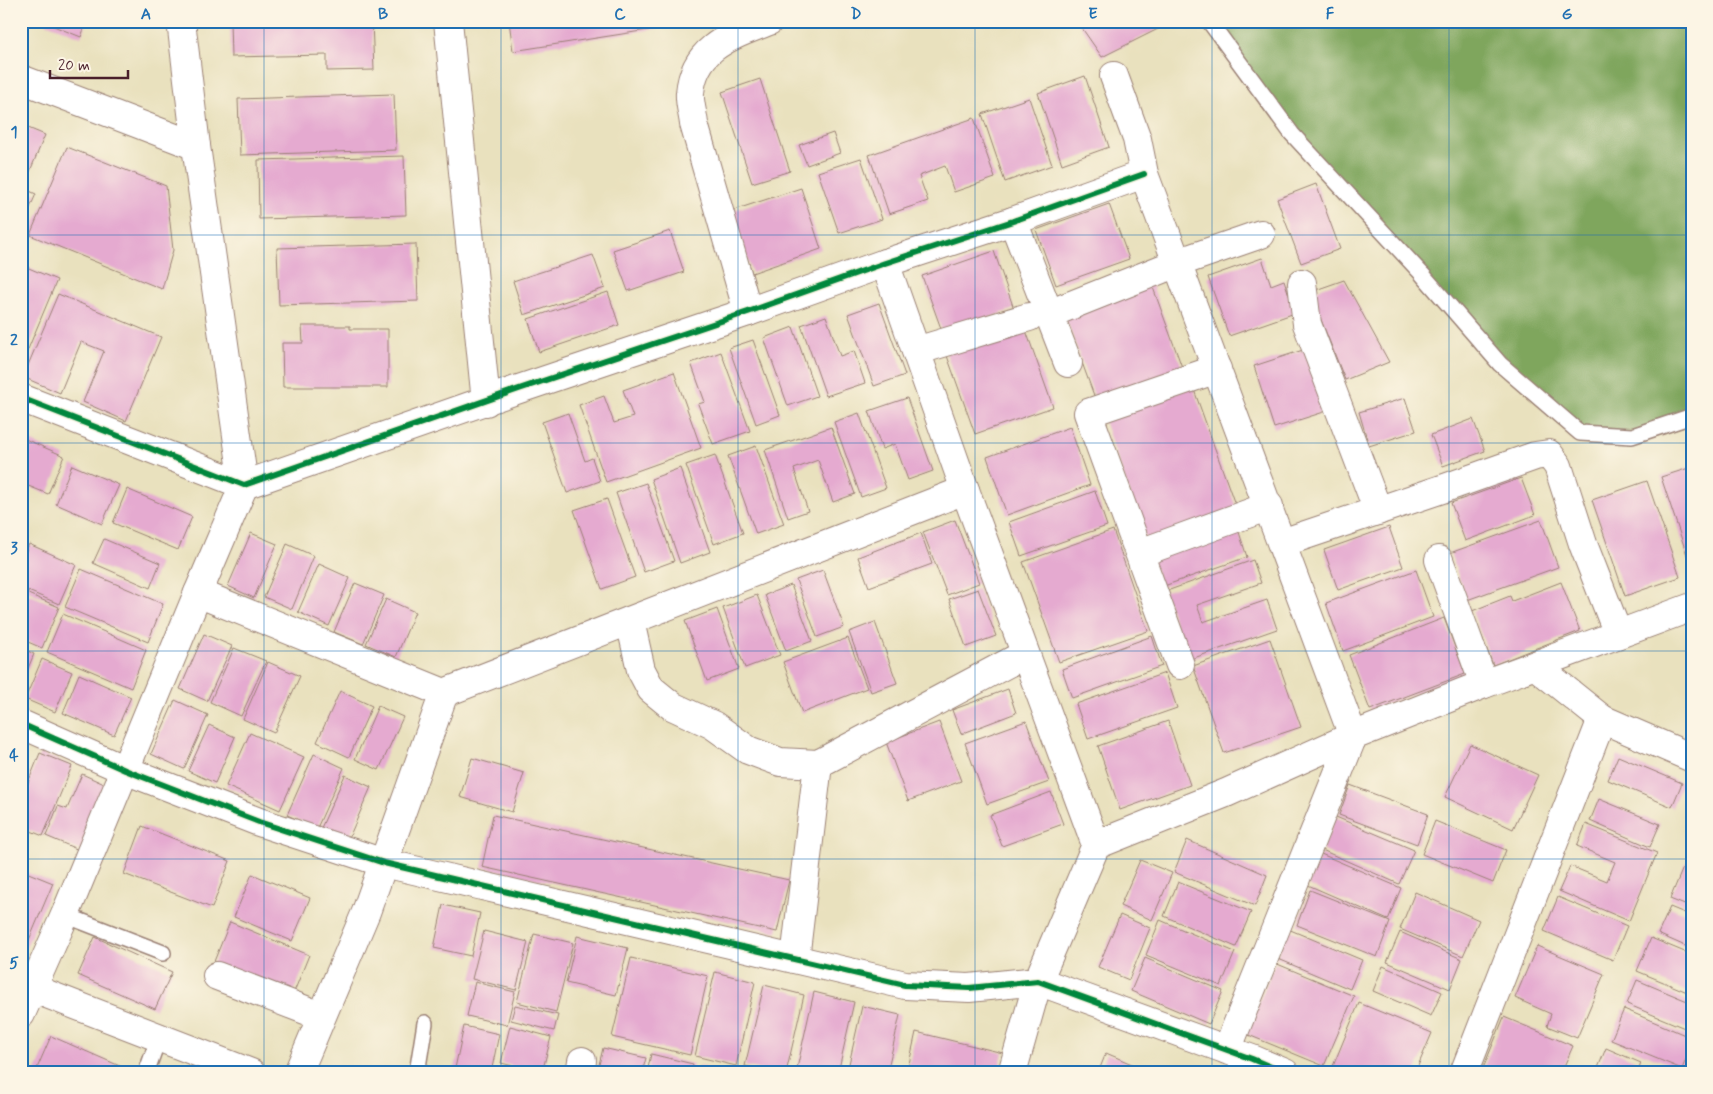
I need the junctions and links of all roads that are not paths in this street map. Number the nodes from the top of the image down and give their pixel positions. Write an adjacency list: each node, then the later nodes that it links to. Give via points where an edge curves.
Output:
1 (181, 21): 8 (street)
2 (448, 21): 21 (street)
3 (769, 21): 5 (street)
4 (1209, 21): 22 (lane, via 1292,134 1422,274 1500,364 1580,433 1632,436)
5 (740, 27): 15 (street, via 718,43 696,66 690,94 694,124)
6 (1114, 76): 9 (street, via 1137,139)
7 (21, 79): 8 (street)
8 (196, 146): 23 (street)
9 (1144, 174): 10 (street); 13 (street)
10 (1013, 222): 12 (street); 16 (street)
11 (1261, 234): 13 (street)
12 (885, 263): 15 (street); 17 (street)
13 (1178, 263): 16 (street); 19 (street)
14 (1302, 282): 26 (street, via 1307,324)
15 (748, 312): 21 (street)
16 (1039, 315): 17 (street); 18 (street)
17 (916, 351): 24 (street)
18 (1068, 363)
19 (1217, 369): 25 (street); 28 (street, via 1088,413)
20 (21, 398): 23 (street)
21 (486, 402): 23 (street)
22 (1692, 416)
23 (244, 485): 30 (street)
24 (965, 490): 32 (street); 34 (street)
25 (1269, 506): 27 (street); 28 (street)
26 (1378, 511): 27 (street); 33 (street, via 1535,456 1549,454 1558,466)
27 (1282, 543): 41 (street)
28 (1140, 553): 35 (street)
29 (1439, 560): 37 (street)
30 (198, 593): 38 (street); 44 (street)
31 (1692, 607): 33 (street)
32 (630, 621): 38 (street); 43 (street, via 641,670 651,689 672,706 713,726 748,750 780,762)
33 (1618, 634): 36 (street)
34 (1026, 654): 43 (street); 45 (street)
35 (1180, 665)
36 (1536, 666): 37 (street); 39 (street)
37 (1484, 684): 41 (street)
38 (444, 693): 46 (street)
39 (1602, 719): 42 (street); 64 (street)
40 (21, 724): 44 (street)
41 (1353, 736): 45 (street); 57 (street)
42 (1692, 758)
43 (818, 764): 49 (street)
44 (125, 770): 46 (street, via 259,822); 47 (street)
45 (1096, 846): 51 (street)
46 (384, 863): 49 (street); 54 (street)
47 (65, 915): 48 (lane); 52 (street)
48 (162, 953)
49 (794, 959): 51 (street, via 905,985 969,988)
50 (217, 976): 54 (street)
51 (1038, 981): 57 (street); 62 (street)
52 (27, 986): 53 (street); 56 (street)
53 (21, 1014)
54 (321, 1016): 60 (street)
55 (426, 1022): 61 (lane)
56 (159, 1037): 58 (lane); 59 (street)
57 (1242, 1061): 63 (street)
58 (146, 1073)
59 (250, 1073)
60 (298, 1073)
61 (417, 1073)
62 (1012, 1073)
63 (1285, 1073)
64 (1464, 1073)

